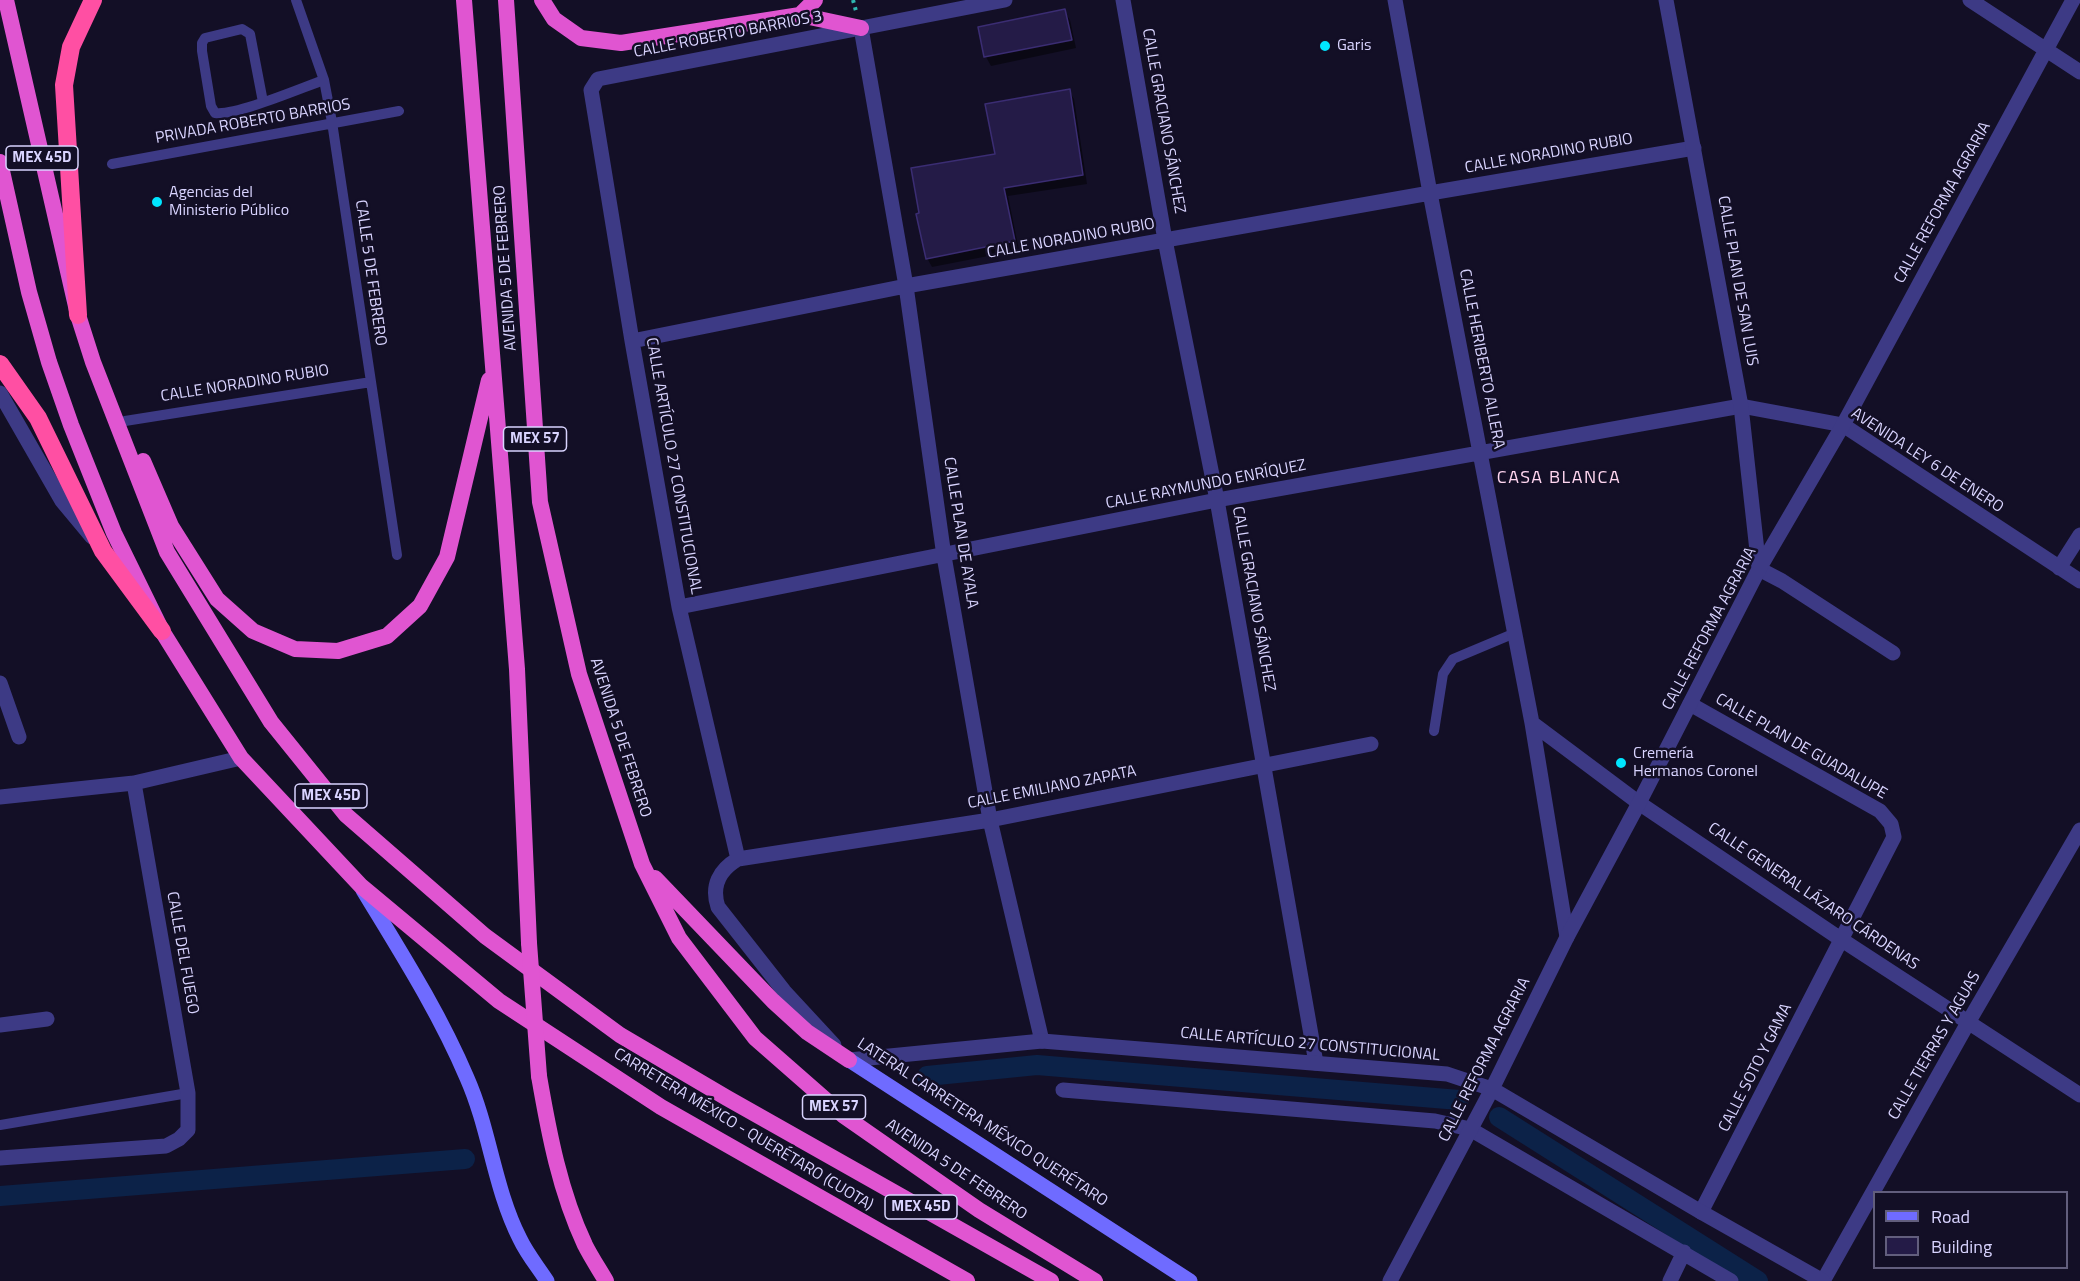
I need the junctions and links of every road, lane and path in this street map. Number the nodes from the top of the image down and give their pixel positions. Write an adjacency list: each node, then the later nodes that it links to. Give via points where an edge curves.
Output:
1 (6, 0): 29 (highway, CARRETERA MÉXICO - QUERÉTARO (CUOTA) / MEX 45D)
2 (93, 0): 29 (highway, via 70,47 64,85)
3 (296, 0): 19 (lane, CALLE 5 DE FEBRERO)
4 (464, 0): 33 (highway, AVENIDA 5 DE FEBRERO / MEX 57)
5 (506, 0): 67 (highway, AVENIDA 5 DE FEBRERO / MEX 57, via 540,502 579,674)
6 (542, 0): 14 (highway, via 554,19 581,38 621,43)
7 (816, 0): 14 (highway)
8 (1005, 0): 15 (street, CALLE ROBERTO BARRIOS 3)
9 (1123, 0): 27 (street, CALLE GRACIANO SÁNCHEZ)
10 (1395, 0): 26 (street, CALLE HERIBERTO ALLERA)
11 (1666, 0): 23 (street, CALLE PLAN DE SAN LUIS)
12 (1970, 0): 16 (street)
13 (2073, 0): 16 (street, CALLE REFORMA AGRARIA)
14 (800, 15): 15 (highway)
15 (861, 28): 18 (street, CALLE ROBERTO BARRIOS 3); 28 (street, CALLE PLAN DE AYALA)
16 (2047, 50): 17 (street); 38 (street, CALLE REFORMA AGRARIA)
17 (2080, 72)
18 (598, 79): 30 (street, CALLE ARTÍCULO 27 CONSTITUCIONAL, via 591,90)
19 (324, 80): 20 (lane); 22 (lane, CALLE 5 DE FEBRERO)
20 (263, 102): 20 (lane, via 250,34 242,29 205,38 202,51 215,113)
21 (399, 111): 22 (lane, PRIVADA ROBERTO BARRIOS)
22 (332, 122): 25 (lane, PRIVADA ROBERTO BARRIOS); 34 (lane, CALLE 5 DE FEBRERO)
23 (1694, 148): 26 (street, CALLE NORADINO RUBIO); 36 (street, CALLE PLAN DE SAN LUIS)
24 (0, 162): 49 (highway, CARRETERA MÉXICO - QUERÉTARO (CUOTA) / MEX 45D, via 49,362 114,532)
25 (111, 164)
26 (1430, 192): 27 (street, CALLE NORADINO RUBIO); 39 (street, CALLE HERIBERTO ALLERA)
27 (1166, 240): 28 (street, CALLE NORADINO RUBIO); 40 (street, CALLE GRACIANO SÁNCHEZ)
28 (906, 286): 30 (street, CALLE NORADINO RUBIO); 44 (street, CALLE PLAN DE AYALA)
29 (78, 315): 31 (highway, CARRETERA MÉXICO - QUERÉTARO (CUOTA) / MEX 45D)
30 (632, 341): 48 (street, CALLE ARTÍCULO 27 CONSTITUCIONAL)
31 (93, 362): 37 (highway); 91 (highway, CARRETERA MÉXICO - QUERÉTARO (CUOTA) / MEX 45D, via 166,552 272,722 346,815 485,936 620,1035)
32 (0, 364): 42 (highway, via 38,418)
33 (492, 364): 37 (highway, via 447,557 420,606 387,636 338,651 295,649 253,631 217,599 171,526); 89 (highway, AVENIDA 5 DE FEBRERO / MEX 57, bridge, via 517,669 539,1076 559,1173 585,1244)
34 (371, 382): 37 (lane, CALLE NORADINO RUBIO); 43 (lane, CALLE 5 DE FEBRERO)
35 (0, 393): 42 (street, via 62,501)
36 (1741, 406): 38 (street, AVENIDA LEY 6 DE ENERO); 39 (street, CALLE RAYMUNDO ENRÍQUEZ); 46 (street, CALLE PLAN DE SAN LUIS)
37 (125, 421)
38 (1843, 426): 45 (street, AVENIDA LEY 6 DE ENERO); 46 (street, CALLE REFORMA AGRARIA)
39 (1481, 452): 40 (street, CALLE RAYMUNDO ENRÍQUEZ); 50 (street, CALLE HERIBERTO ALLERA)
40 (1216, 500): 44 (street, CALLE RAYMUNDO ENRÍQUEZ); 59 (street, CALLE GRACIANO SÁNCHEZ)
41 (2080, 535): 45 (street)
42 (103, 551): 49 (highway)
43 (397, 555)
44 (944, 556): 48 (street, CALLE RAYMUNDO ENRÍQUEZ); 63 (street, CALLE PLAN DE AYALA)
45 (2059, 568): 47 (street, AVENIDA LEY 6 DE ENERO)
46 (1759, 570): 51 (street); 53 (street, CALLE REFORMA AGRARIA)
47 (2080, 581)
48 (679, 607): 66 (street, CALLE ARTÍCULO 27 CONSTITUCIONAL)
49 (162, 631): 58 (highway, CARRETERA MÉXICO - QUERÉTARO (CUOTA) / MEX 45D)
50 (1515, 633): 54 (street, CALLE HERIBERTO ALLERA); 55 (lane, via 1453,659 1447,666)
51 (1893, 653)
52 (0, 683): 56 (street)
53 (1690, 704): 62 (street, CALLE REFORMA AGRARIA); 64 (street, CALLE PLAN DE GUADALUPE, via 1880,811)
54 (1532, 723): 62 (street, CALLE GENERAL LÁZARO CÁRDENAS); 69 (street, CALLE HERIBERTO ALLERA)
55 (1434, 731)
56 (19, 737)
57 (1371, 744): 59 (street, CALLE EMILIANO ZAPATA)
58 (241, 758): 60 (street); 68 (highway, CARRETERA MÉXICO - QUERÉTARO (CUOTA) / MEX 45D)
59 (1264, 765): 63 (street, CALLE EMILIANO ZAPATA); 76 (street, CALLE GRACIANO SÁNCHEZ)
60 (134, 783): 61 (street); 79 (street, CALLE DEL FUEGO)
61 (0, 798)
62 (1639, 803): 69 (street, CALLE REFORMA AGRARIA); 70 (street, CALLE GENERAL LÁZARO CÁRDENAS)
63 (990, 820): 66 (street, CALLE EMILIANO ZAPATA); 74 (street, CALLE PLAN DE AYALA)
64 (1891, 824): 70 (street, CALLE SOTO Y GAMA, via 1894,837)
65 (2080, 831): 72 (street, CALLE TIERRAS Y AGUAS)
66 (738, 859): 75 (street, LATERAL CARRETERA MÉXICO QUERÉTARO, via 717,880 718,907 784,991)
67 (642, 864): 75 (highway, via 773,1001 807,1032); 92 (highway, AVENIDA 5 DE FEBRERO / MEX 57, via 679,938 755,1038 844,1116 979,1210)
68 (361, 886): 88 (main road, via 427,998 468,1078 499,1184 520,1239); 90 (highway, CARRETERA MÉXICO - QUERÉTARO (CUOTA) / MEX 45D, via 499,1001 556,1039 661,1107)
69 (1567, 937): 77 (street, CALLE REFORMA AGRARIA)
70 (1842, 940): 72 (street, CALLE GENERAL LÁZARO CÁRDENAS); 86 (street, CALLE SOTO Y GAMA)
71 (47, 1019): 73 (street)
72 (1969, 1021): 80 (street, CALLE GENERAL LÁZARO CÁRDENAS); 84 (street, CALLE TIERRAS Y AGUAS)
73 (0, 1025)
74 (1042, 1041): 75 (street, CALLE ARTÍCULO 27 CONSTITUCIONAL); 76 (street, CALLE ARTÍCULO 27 CONSTITUCIONAL)
75 (849, 1060): 93 (main road, LATERAL CARRETERA MÉXICO QUERÉTARO)
76 (1316, 1063): 77 (street, CALLE ARTÍCULO 27 CONSTITUCIONAL, via 1447,1074)
77 (1492, 1089): 82 (street, CALLE REFORMA AGRARIA); 86 (street, CALLE ARTÍCULO 27 CONSTITUCIONAL)
78 (1063, 1090): 82 (street, via 1435,1121)
79 (188, 1093): 81 (lane); 83 (street, CALLE DEL FUEGO, via 188,1130 166,1146)
80 (2080, 1095)
81 (0, 1125)
82 (1470, 1129): 87 (street); 94 (street, CALLE REFORMA AGRARIA)
83 (0, 1158)
84 (1874, 1191)
85 (1873, 1192): 97 (street, CALLE TIERRAS Y AGUAS)
86 (1701, 1212): 97 (street, CALLE ARTÍCULO 27 CONSTITUCIONAL)
87 (1684, 1252): 95 (street); 96 (street)
88 (547, 1281)
89 (606, 1281)
90 (967, 1281)
91 (1051, 1281)
92 (1095, 1281)
93 (1190, 1281)
94 (1390, 1281)
95 (1670, 1281)
96 (1731, 1281)
97 (1823, 1281)

